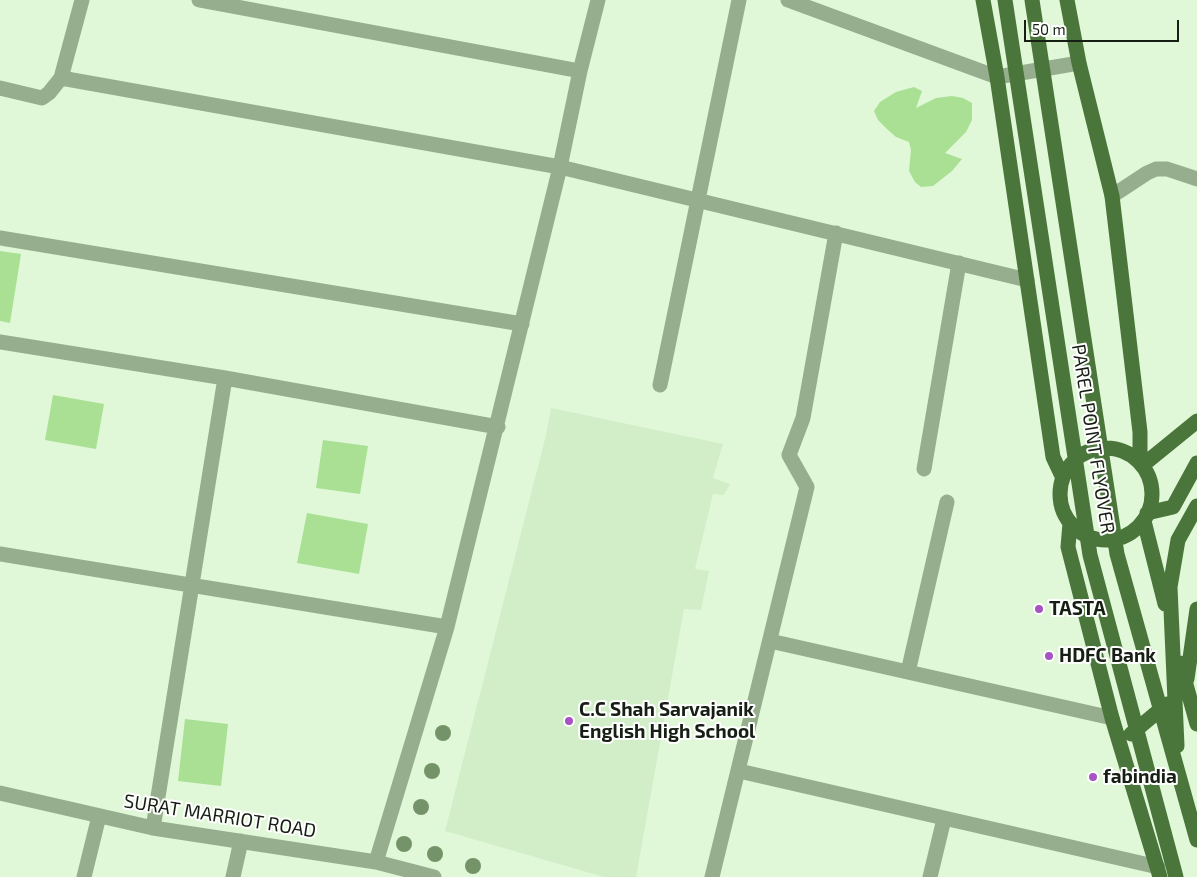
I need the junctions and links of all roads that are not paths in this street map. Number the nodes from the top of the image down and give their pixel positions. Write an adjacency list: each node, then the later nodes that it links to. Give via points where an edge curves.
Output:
1 (82, 0): 13 (street)
2 (199, 0): 11 (street)
3 (598, 0): 11 (street)
4 (739, 0): 18 (street)
5 (788, 0): 12 (street)
6 (983, 0): 12 (main road)
7 (1005, 0): 62 (main road, PAREL POINT FLYOVER, via 1090,556)
8 (1032, 0): 48 (main road, PAREL POINT FLYOVER, via 1117,554)
9 (1067, 0): 10 (main road)
10 (1079, 63): 12 (street); 17 (main road)
11 (580, 71): 15 (street)
12 (997, 77): 22 (main road)
13 (61, 78): 14 (street, via 42,98); 15 (street)
14 (0, 88)
15 (560, 167): 18 (street); 23 (street)
16 (1197, 179): 17 (street, via 1167,169 1156,169)
17 (1112, 196): 30 (main road)
18 (698, 200): 19 (street); 26 (street)
19 (836, 233): 21 (street); 41 (street, via 803,418 789,455 807,487)
20 (0, 238): 23 (street)
21 (959, 263): 22 (street); 31 (street)
22 (1027, 280): 32 (main road, via 1053,457)
23 (522, 324): 28 (street)
24 (0, 342): 25 (street)
25 (225, 378): 28 (street); 38 (street)
26 (660, 385)
27 (1197, 421): 30 (main road)
28 (498, 427): 40 (street)
29 (1197, 463): 35 (main road, via 1173,507)
30 (1141, 464): 32 (main road, via 1128,452 1113,447 1097,448 1082,453); 35 (main road, via 1149,475 1152,491)
31 (924, 468)
32 (1062, 476): 36 (main road, via 1060,506)
33 (947, 502): 42 (street)
34 (1197, 506): 48 (main road, via 1178,540 1170,588)
35 (1146, 517): 36 (main road, via 1133,532 1104,541 1076,531); 43 (main road)
36 (1070, 523): 44 (main road, via 1068,547)
37 (0, 554): 38 (street)
38 (192, 586): 40 (street); 52 (street)
39 (1197, 609): 43 (main road)
40 (447, 627): 55 (street)
41 (770, 640): 42 (street); 47 (street)
42 (908, 672): 44 (street)
43 (1186, 687): 45 (main road); 46 (main road)
44 (1112, 718): 46 (main road)
45 (1197, 724)
46 (1120, 744): 56 (main road)
47 (739, 771): 51 (street); 60 (street)
48 (1178, 774): 53 (main road, PAREL POINT FLYOVER)
49 (0, 793): 50 (street, SURAT MARRIOT ROAD)
50 (99, 816): 52 (street, SURAT MARRIOT ROAD); 58 (street)
51 (944, 819): 56 (street); 61 (street)
52 (153, 828): 54 (street, SURAT MARRIOT ROAD)
53 (1197, 840)
54 (241, 841): 55 (street, SURAT MARRIOT ROAD); 59 (street)
55 (376, 862): 57 (street, SURAT MARRIOT ROAD)
56 (1159, 872)
57 (427, 876)
58 (84, 877)
59 (233, 877)
60 (712, 877)
61 (930, 877)
62 (1176, 877)

